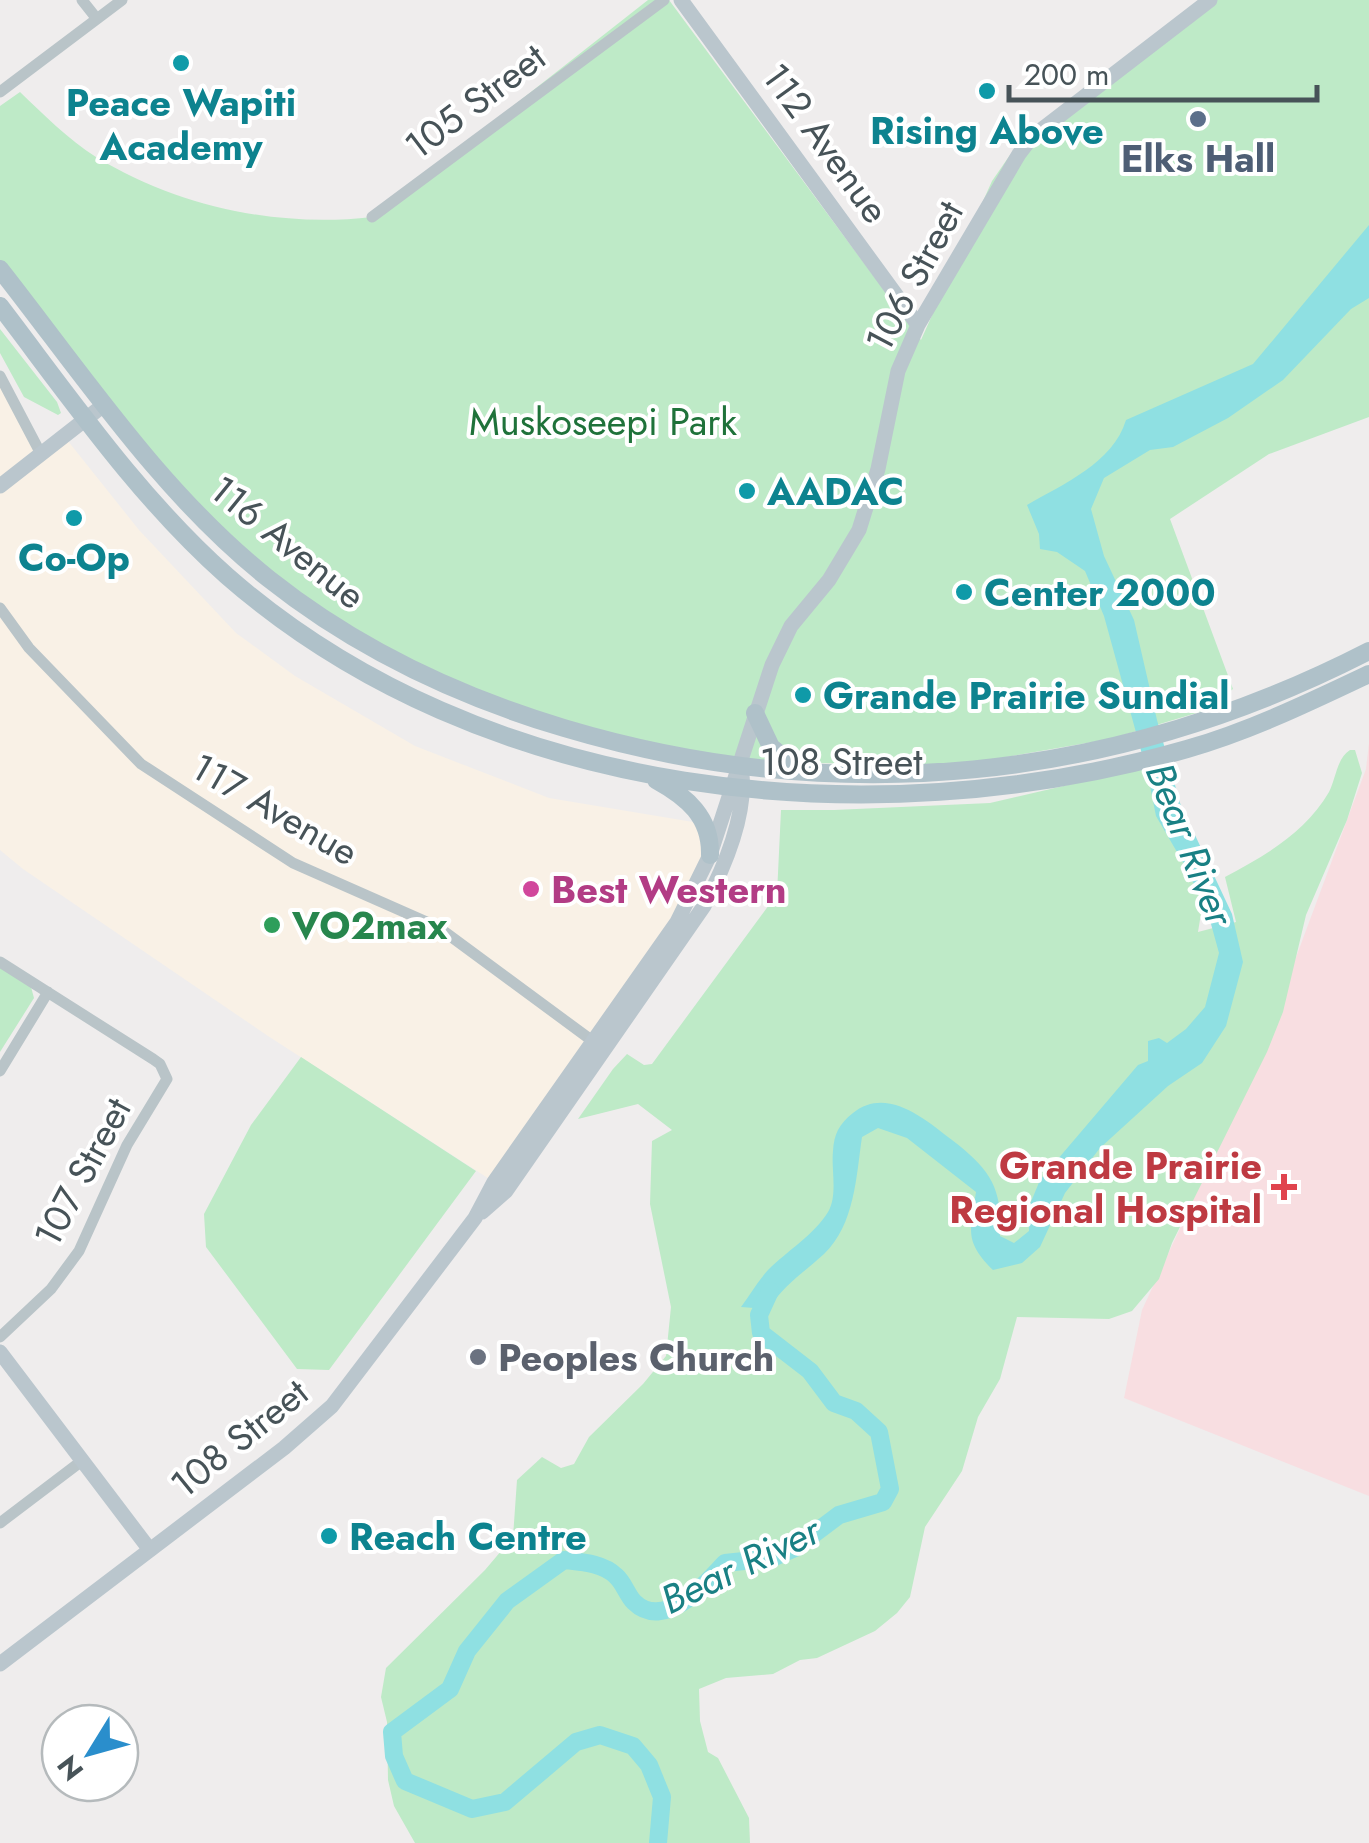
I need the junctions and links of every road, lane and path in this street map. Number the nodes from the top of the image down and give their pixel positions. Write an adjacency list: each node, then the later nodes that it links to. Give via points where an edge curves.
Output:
1 (82, 0): 6 (street)
2 (122, 0): 6 (street)
3 (664, 0): 8 (street, 105 Street)
4 (681, 0): 11 (street, 112 Avenue)
5 (1210, 0): 11 (street, 106 Street, via 1032,137)
6 (97, 19): 7 (street)
7 (0, 92)
8 (372, 218)
9 (0, 269): 13 (main road, 116 Avenue)
10 (0, 306): 14 (main road, 116 Avenue)
11 (918, 325): 20 (street, 106 Street, via 898,371 859,530 830,580 791,626)
12 (0, 376): 15 (street)
13 (105, 404): 14 (street); 21 (main road, 116 Avenue, via 233,548 362,643 434,680 545,722)
14 (86, 420): 15 (street); 22 (main road, 116 Avenue, via 200,551 318,644 463,718)
15 (42, 454): 16 (street)
16 (0, 486)
17 (0, 608): 28 (street, 117 Avenue, via 29,648 141,764 293,864 438,927)
18 (1369, 651): 23 (main road, 108 Street, via 1273,695 1120,745 943,773)
19 (1369, 674): 24 (main road, 108 Street, via 1189,748 1044,781 842,796)
20 (755, 713): 21 (street, 106 Street); 23 (main road, via 771,748)
21 (741, 766): 23 (main road, 108 Street); 24 (street, 106 Street)
22 (643, 772): 24 (main road, 116 Avenue); 25 (main road, via 692,805 705,824)
23 (806, 774)
24 (736, 788): 25 (street, 108 Street); 28 (street, 108 Street, via 724,867 704,906)
25 (710, 855): 28 (street, 108 Street)
26 (0, 962): 27 (street)
27 (48, 992): 29 (street); 30 (street, 107 Street, via 153,1059 167,1079 127,1145 79,1250)
28 (600, 1046): 34 (street, 108 Street, via 332,1406)
29 (0, 1071)
30 (0, 1337)
31 (0, 1352): 32 (street)
32 (83, 1460): 33 (street); 34 (street)
33 (0, 1523)
34 (150, 1550): 35 (street, 108 Street)
35 (0, 1664)

